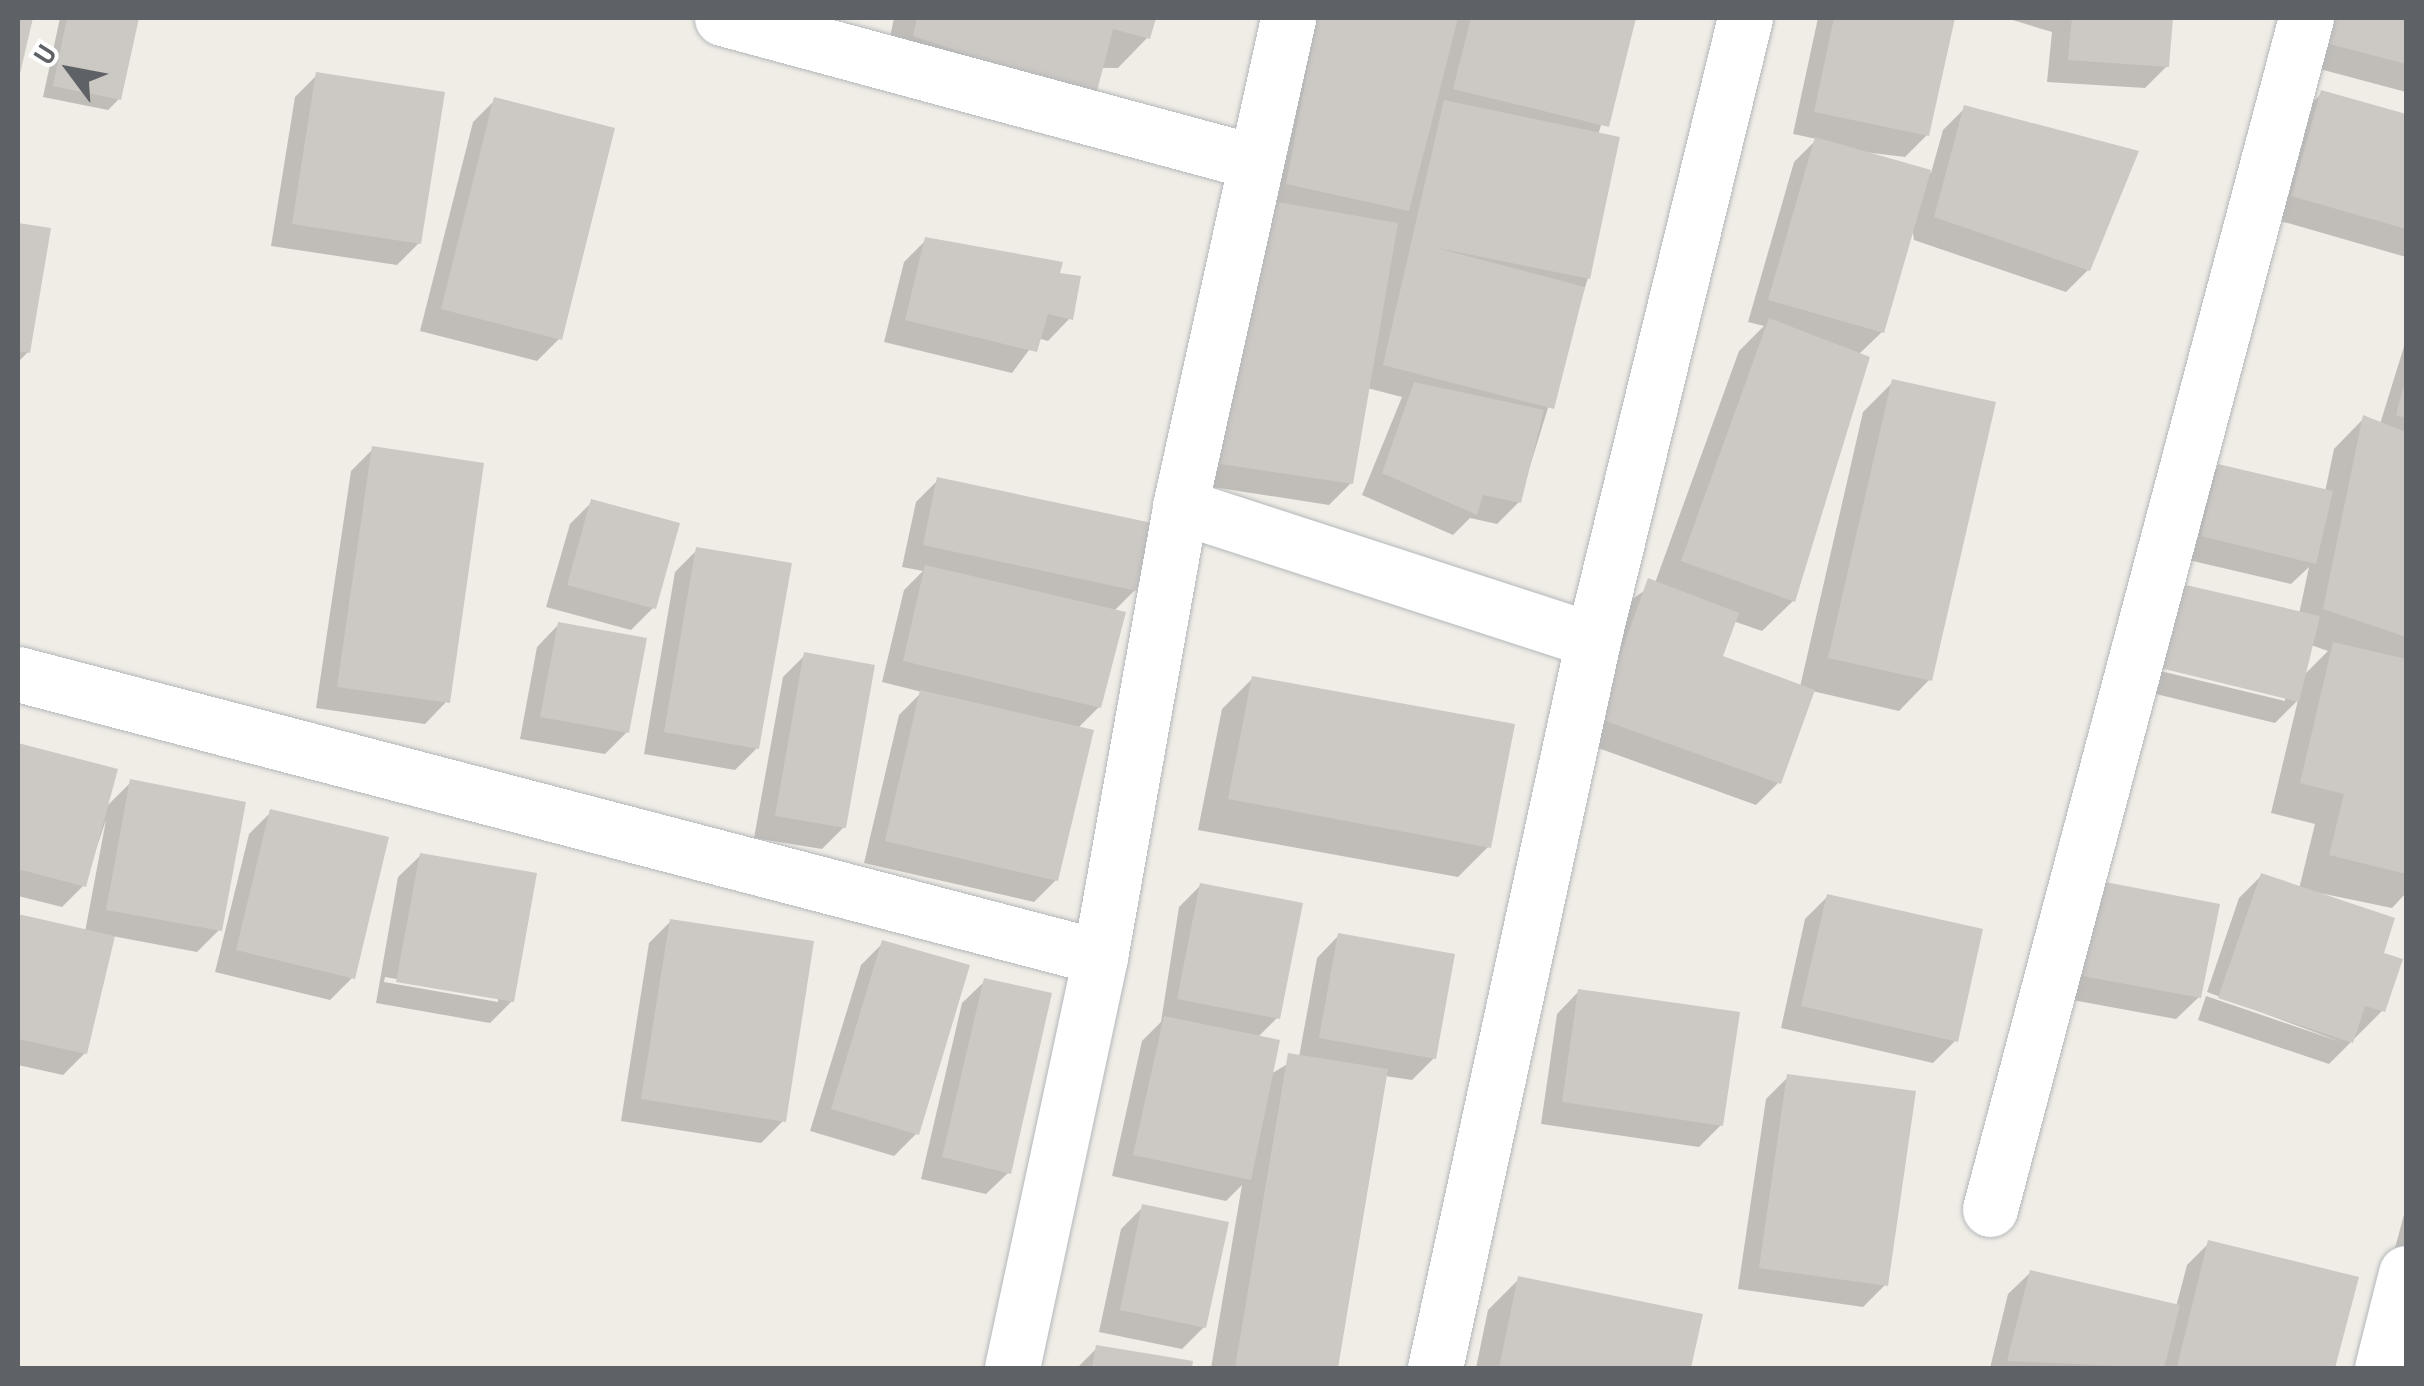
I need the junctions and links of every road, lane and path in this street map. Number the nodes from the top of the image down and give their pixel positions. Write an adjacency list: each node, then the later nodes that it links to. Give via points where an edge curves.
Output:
1 (722, 18): 5 (street)
2 (1288, 18): 5 (street)
3 (1745, 18): 7 (street)
4 (2306, 18): 10 (street)
5 (1255, 162): 6 (street)
6 (1180, 506): 7 (street); 9 (street)
7 (1593, 640): 13 (street)
8 (18, 674): 9 (street)
9 (1100, 957): 12 (street)
10 (1990, 1209)
11 (2406, 1273): 14 (street)
12 (1012, 1368)
13 (1436, 1368)
14 (2382, 1368)

